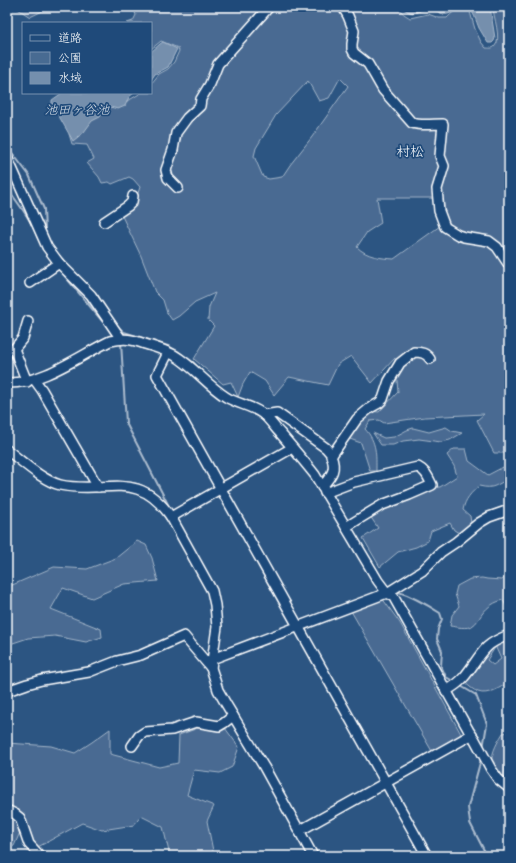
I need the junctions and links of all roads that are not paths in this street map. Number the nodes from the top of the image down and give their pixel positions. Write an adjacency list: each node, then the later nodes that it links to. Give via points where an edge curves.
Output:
1 (270, 7): 4 (street, via 218,64 200,106 176,133 166,170 168,178)
2 (343, 7): 8 (street, via 354,31 352,49 368,64 383,90 412,123 443,124 440,156 444,166 437,194 439,211 445,227 464,237 489,241 497,247)
3 (7, 157): 7 (street, via 47,247)
4 (178, 188)
5 (133, 196): 6 (street, via 128,206)
6 (104, 222)
7 (59, 263): 9 (street); 11 (street, via 91,296)
8 (509, 264)
9 (30, 283)
10 (28, 321): 14 (street, via 23,338 14,349)
11 (121, 339): 12 (street, via 142,343); 14 (street, via 110,341)
12 (168, 353): 16 (street, via 234,402); 21 (street, via 157,375)
13 (430, 359): 19 (street, via 428,355 414,352 400,363 389,381 383,399 357,419)
14 (31, 380): 15 (street); 20 (street, via 42,390)
15 (7, 383)
16 (264, 415): 17 (street); 19 (street, via 277,412)
17 (292, 448): 21 (street); 22 (street)
18 (7, 450): 20 (street, via 41,477 60,485)
19 (332, 454): 22 (street, via 334,468)
20 (98, 487): 24 (street, via 129,486 139,489 158,500)
21 (221, 488): 24 (street); 27 (street)
22 (324, 490): 25 (street); 25 (street, via 418,468 426,473 432,485 382,505)
23 (509, 510): 26 (street, via 479,523 441,552 422,571)
24 (171, 517): 29 (street, via 212,591 217,627)
25 (346, 527): 26 (street, via 371,571)
26 (387, 592): 27 (street); 31 (street, via 393,596)
27 (299, 626): 29 (street); 35 (street)
28 (509, 635): 31 (street, via 487,647 464,677)
29 (212, 663): 30 (street, via 184,636 141,655 89,672 27,684); 32 (street, via 218,690)
30 (7, 691)
31 (446, 691): 33 (street)
32 (233, 716): 34 (street, via 219,726 196,722 172,730 145,732); 38 (street)
33 (471, 735): 35 (street); 36 (street, via 498,779)
34 (132, 746)
35 (387, 783): 38 (street); 41 (street)
36 (509, 788)
37 (7, 810): 39 (street, via 20,818 29,844)
38 (299, 831): 40 (street)
39 (40, 856)
40 (313, 856)
41 (428, 856)

